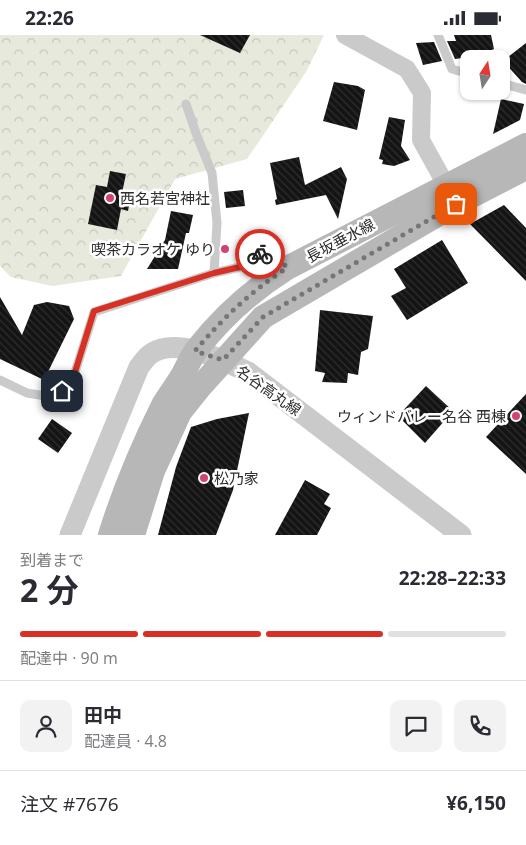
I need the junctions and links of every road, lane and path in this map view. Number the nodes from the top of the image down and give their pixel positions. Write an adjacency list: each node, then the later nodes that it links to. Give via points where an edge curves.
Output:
1 (345, 35): 9 (street, via 407,69 422,93 421,141)
2 (438, 35): 3 (lane, via 452,69)
3 (460, 71)
4 (510, 86): 5 (lane)
5 (526, 90)
6 (186, 104): 11 (lane, via 212,173 217,223)
7 (526, 145): 9 (main road, 長坂垂水線)
8 (526, 168): 13 (main road, 長坂垂水線, via 456,204 263,317)
9 (446, 185): 10 (main road, 長坂垂水線)
10 (287, 268): 11 (lane, via 271,247 240,267); 12 (main road, 長坂垂水線, via 241,302)
11 (214, 273): 14 (lane, via 94,311 71,385 52,397 27,393)
12 (195, 351): 13 (street, 名谷高丸線); 15 (street, 名谷高丸線, via 172,346 151,354 139,367); 16 (main road, 長坂垂水線, via 164,403 134,467)
13 (223, 360): 17 (main road, 長坂垂水線, via 180,412 156,465); 18 (street, 名谷高丸線, via 248,372)
14 (0, 379)
15 (70, 535)
16 (110, 535)
17 (133, 535)
18 (461, 535)

